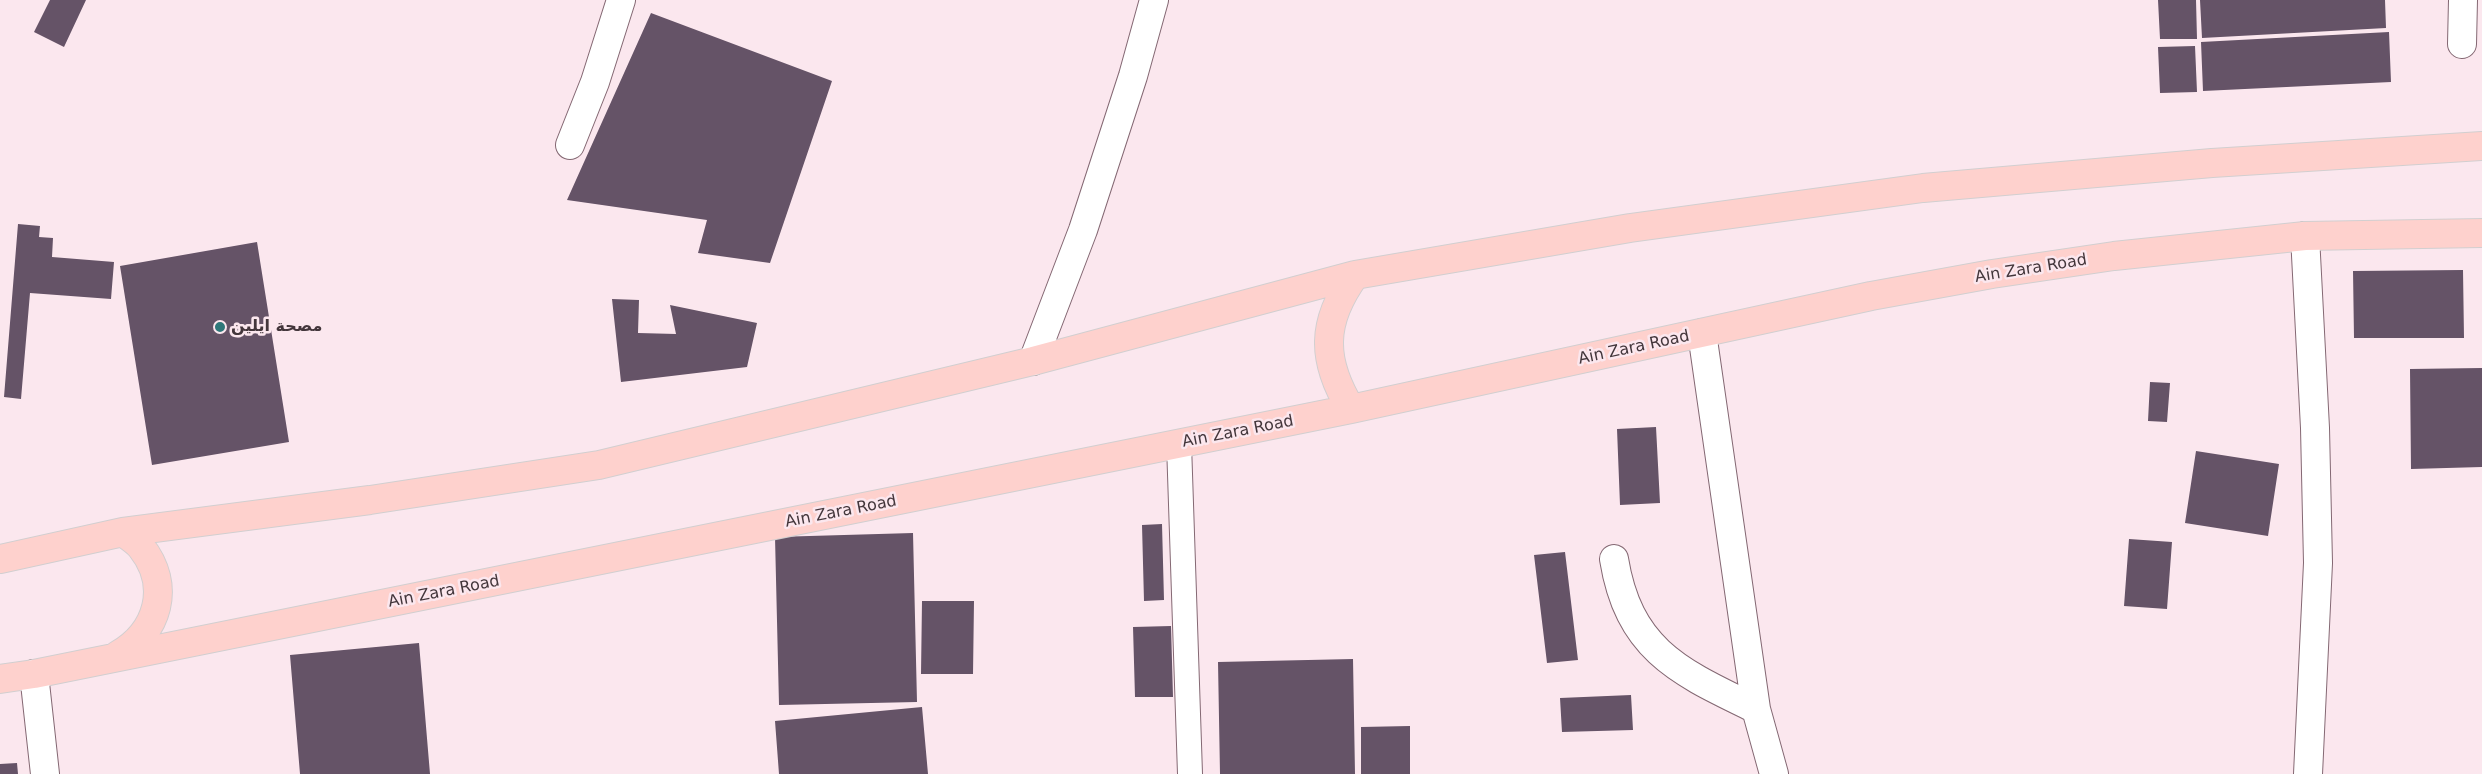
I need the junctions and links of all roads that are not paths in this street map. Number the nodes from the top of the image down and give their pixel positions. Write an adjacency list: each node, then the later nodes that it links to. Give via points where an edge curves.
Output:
1 (621, 0): 5 (street, via 595,82)
2 (2462, 0): 4 (street)
3 (1151, 1): 11 (street, via 1132,76 1083,230)
4 (2462, 44)
5 (570, 145)
6 (2482, 146): 9 (main road, via 2212,163 1923,188 1630,228)
7 (2482, 233): 8 (main road, Ain Zara Road)
8 (2305, 236): 10 (main road, Ain Zara Road, via 2114,256 1992,274 1871,296); 24 (street, via 2318,562)
9 (1355, 275): 11 (main road); 12 (main road, via 1341,294 1328,341 1338,388)
10 (1702, 333): 12 (main road, Ain Zara Road); 20 (street)
11 (1033, 361): 14 (main road, via 598,465 370,500)
12 (1351, 409): 13 (main road, Ain Zara Road)
13 (1179, 444): 17 (main road, Ain Zara Road); 22 (lane)
14 (123, 532): 15 (main road); 17 (main road, via 140,546 152,565 158,588 156,610 147,631 131,648)
15 (0, 559)
16 (1614, 559): 20 (street, via 1618,584 1627,607 1655,650 1698,681)
17 (112, 659): 18 (main road, Ain Zara Road)
18 (34, 674): 19 (main road, Ain Zara Road); 21 (street)
19 (0, 679)
20 (1756, 709): 23 (street)
21 (45, 774)
22 (1190, 774)
23 (1774, 774)
24 (2308, 774)

